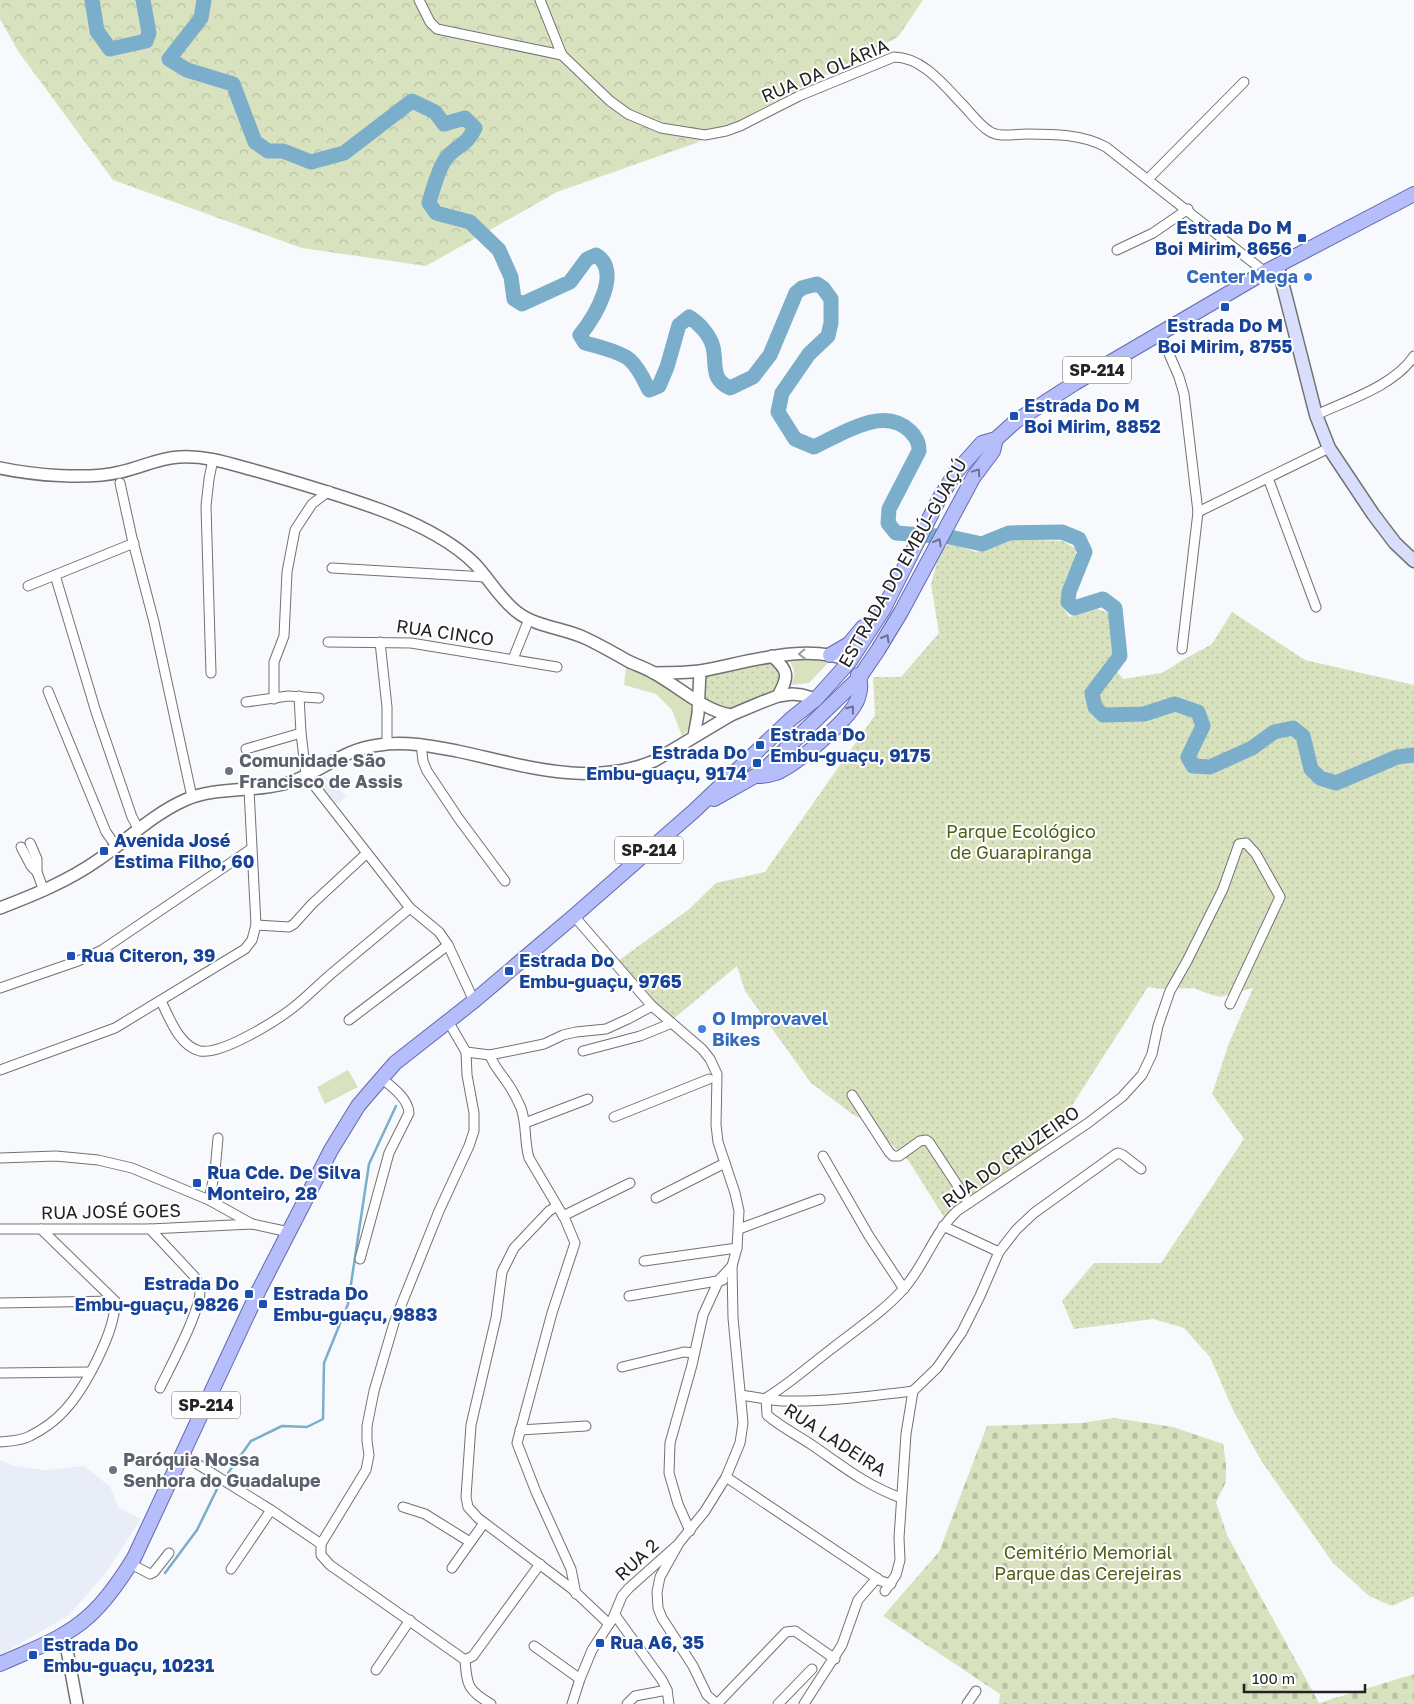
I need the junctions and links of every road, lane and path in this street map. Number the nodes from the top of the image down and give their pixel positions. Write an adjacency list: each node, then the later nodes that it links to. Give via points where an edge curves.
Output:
1 (419, 0): 3 (street, via 437,29)
2 (540, 0): 3 (street, RUA DA OLÁRIA)
3 (562, 54): 5 (street, RUA DA OLÁRIA, via 610,102 628,114 661,128 705,135 740,126 799,96 894,57 904,57 925,68 988,131 996,135 1058,135 1096,141)
4 (1244, 82): 5 (street)
5 (1148, 180): 7 (street, RUA DA OLÁRIA)
6 (1414, 194): 9 (main road, SP-214)
7 (1188, 209): 8 (street, via 1153,233); 9 (street, RUA DA OLÁRIA)
8 (1117, 250)
9 (1277, 272): 10 (main road, ESTRADA DO EMBÚ-GUAÇÚ / SP-214); 12 (main road)
10 (1160, 333): 13 (main road, ESTRADA DO EMBÚ-GUAÇÚ / SP-214, via 1016,421); 20 (street, via 1184,394)
11 (1414, 356): 12 (street, via 1386,382)
12 (1316, 415): 14 (main road)
13 (996, 439): 25 (main road, ESTRADA DO EMBÚ-GUAÇÚ / SP-214, via 982,443 956,472); 41 (main road, ESTRADA DO EMBÚ-GUAÇÚ / SP-214, one-way to 13, via 919,579)
14 (1329, 448): 17 (street); 22 (main road, via 1373,514)
15 (213, 459): 16 (street, via 165,458 118,473 89,475 21,473); 19 (street); 39 (street, via 206,506)
16 (0, 468)
17 (1268, 478): 20 (street); 28 (street)
18 (120, 483): 21 (street)
19 (329, 491): 26 (street, via 427,531 473,562); 46 (street, via 312,504 295,530 287,572 284,636 274,662)
20 (1198, 512): 32 (street)
21 (134, 543): 24 (street); 60 (street)
22 (1414, 561)
23 (332, 568): 26 (street)
24 (55, 575): 27 (street); 62 (street, via 96,712)
25 (900, 576): 33 (main road, via 855,638); 36 (main road, ESTRADA DO EMBÚ-GUAÇÚ / SP-214, via 883,610)
26 (486, 577): 29 (street, via 509,605)
27 (28, 586)
28 (1316, 607)
29 (529, 619): 35 (street); 40 (street, via 585,638)
30 (328, 642): 31 (street, RUA CINCO)
31 (380, 642): 35 (street, RUA CINCO, via 411,643); 54 (street, via 387,707)
32 (1182, 649)
33 (830, 654): 34 (street, one-way to 34); 36 (street)
34 (772, 656): 38 (street); 44 (street, via 786,673)
35 (513, 660): 37 (street, RUA CINCO)
36 (850, 661): 41 (main road); 47 (main road, ESTRADA DO EMBÚ-GUAÇÚ / SP-214)
37 (557, 667)
38 (700, 671): 40 (street); 48 (street)
39 (211, 673)
40 (654, 673): 48 (street)
41 (859, 678): 50 (main road, ESTRADA DO EMBÚ-GUAÇÚ / SP-214); 58 (main road, one-way to 41, via 778,772 830,733 858,699)
42 (48, 691): 64 (street, via 106,832)
43 (299, 696): 45 (street); 46 (street); 52 (street)
44 (778, 696): 47 (street, via 792,694); 51 (street)
45 (319, 698)
46 (274, 699): 49 (street)
47 (816, 699): 50 (main road); 61 (main road, ESTRADA DO EMBÚ-GUAÇÚ / SP-214)
48 (698, 701): 51 (street); 53 (street)
49 (246, 702)
50 (831, 708): 58 (main road, ESTRADA DO EMBÚ-GUAÇÚ / SP-214)
51 (731, 716): 53 (street)
52 (301, 734): 56 (street); 57 (street)
53 (694, 736): 55 (street, via 654,761 597,775 564,773)
54 (387, 744): 55 (street); 57 (street, via 357,750)
55 (421, 744): 67 (street, via 427,771)
56 (246, 749)
57 (306, 775): 59 (street, via 272,787); 66 (street)
58 (757, 776): 61 (main road, ESTRADA DO EMBÚ-GUAÇÚ / SP-214)
59 (249, 790): 60 (street); 65 (street)
60 (192, 797): 62 (street)
61 (694, 811): 71 (main road, ESTRADA DO EMBÚ-GUAÇÚ / SP-214)
62 (139, 830): 64 (street)
63 (26, 845): 68 (street, via 31,866 37,872)
64 (116, 846): 68 (street, via 82,871)
65 (251, 849): 72 (street); 74 (street, via 91,956)
66 (366, 853): 70 (street); 72 (street, via 294,924 289,927)
67 (505, 881)
68 (44, 891): 69 (street)
69 (0, 908)
70 (410, 908): 73 (street, via 439,932); 75 (street, via 295,1006 233,1043 212,1051 198,1050 185,1042)
71 (574, 916): 76 (main road, ESTRADA DO EMBÚ-GUAÇÚ / SP-214); 78 (street)
72 (256, 925): 75 (street, via 252,940 245,949)
73 (448, 944): 76 (street); 79 (street)
74 (0, 988)
75 (161, 1001): 85 (street, via 115,1028)
76 (474, 1001): 80 (main road, ESTRADA DO EMBÚ-GUAÇÚ / SP-214)
77 (1230, 1004): 101 (street, RUA DO CRUZEIRO, via 1280,897 1256,854 1246,843 1239,844 1223,889 1170,991 1152,1054 1142,1075 1122,1098)
78 (652, 1006): 81 (street); 84 (street, via 606,1029 576,1032 544,1044)
79 (349, 1020)
80 (448, 1021): 83 (street); 87 (main road, ESTRADA DO EMBÚ-GUAÇÚ / SP-214)
81 (672, 1024): 82 (street); 86 (street, via 692,1039 710,1059)
82 (583, 1051)
83 (466, 1052): 84 (street); 142 (street, via 474,1131 394,1323 367,1426 369,1455 366,1470)
84 (490, 1055): 91 (street, via 517,1099)
85 (0, 1070)
86 (713, 1077): 90 (street); 95 (street, via 718,1142)
87 (381, 1078): 110 (main road, ESTRADA DO EMBÚ-GUAÇÚ / SP-214, via 358,1106 331,1150); 113 (street, via 394,1089 409,1113 389,1153)
88 (852, 1095): 101 (street, via 893,1156 899,1156 920,1141 929,1142)
89 (588, 1099): 91 (street)
90 (614, 1117)
91 (525, 1123): 102 (street, via 529,1158)
92 (218, 1138): 100 (street)
93 (823, 1156): 118 (street)
94 (0, 1158): 100 (street, via 56,1156 98,1160 132,1168)
95 (725, 1163): 98 (street); 109 (street, via 739,1211)
96 (1140, 1169): 112 (street, via 1123,1155 1116,1154 1029,1218)
97 (630, 1183): 103 (street)
98 (656, 1198)
99 (820, 1199): 109 (street)
100 (208, 1200): 104 (street)
101 (969, 1203): 105 (street, RUA DO CRUZEIRO)
102 (556, 1206): 103 (street); 138 (street, via 514,1248 502,1272 496,1318 471,1425 466,1477 468,1506)
103 (564, 1216): 131 (street, via 575,1246 552,1313)
104 (252, 1224): 108 (street, RUA JOSÉ GOES); 110 (street)
105 (943, 1226): 112 (street); 118 (street, RUA DO CRUZEIRO)
106 (41, 1228): 107 (street, RUA JOSÉ GOES); 108 (street, RUA JOSÉ GOES); 120 (street)
107 (0, 1229)
108 (150, 1229): 126 (street, via 194,1276 200,1291 191,1321)
109 (738, 1229): 111 (street)
110 (289, 1232): 133 (main road, ESTRADA DO EMBÚ-GUAÇÚ / SP-214)
111 (737, 1248): 114 (street); 115 (street)
112 (999, 1252): 127 (street, via 962,1332 937,1368)
113 (360, 1259)
114 (644, 1261)
115 (732, 1266): 116 (street); 117 (street)
116 (719, 1280): 117 (street); 119 (street); 122 (street, via 703,1315)
117 (732, 1281): 128 (street)
118 (904, 1289): 129 (street, RUA DO CRUZEIRO, via 864,1324)
119 (630, 1296)
120 (115, 1301): 121 (street); 124 (street, via 109,1332)
121 (0, 1303)
122 (694, 1352): 123 (street); 139 (street, via 670,1443 669,1459 678,1504)
123 (622, 1367)
124 (90, 1372): 125 (street); 132 (street, via 64,1411 48,1424 29,1437)
125 (0, 1373)
126 (160, 1388)
127 (913, 1391): 129 (street, via 797,1401); 135 (street)
128 (741, 1395): 129 (street); 134 (street, via 744,1423 740,1443)
129 (766, 1398): 135 (street, RUA LADEIRA, via 767,1415 779,1425 857,1478)
130 (586, 1426): 131 (street)
131 (520, 1430): 150 (street, via 517,1443 522,1458 571,1569)
132 (0, 1442)
133 (183, 1455): 137 (street); 144 (main road, ESTRADA DO EMBÚ-GUAÇÚ / SP-214)
134 (726, 1477): 139 (street); 148 (street)
135 (901, 1498): 149 (street, via 900,1560)
136 (404, 1507): 140 (street, via 425,1514)
137 (271, 1510): 142 (street); 147 (street)
138 (484, 1523): 140 (street); 145 (street)
139 (690, 1532): 141 (street)
140 (470, 1542): 146 (street)
141 (680, 1543): 151 (street, RUA 2, via 629,1588 622,1596); 169 (street, via 658,1584 658,1608 706,1694)
142 (321, 1544): 152 (street, via 321,1555 330,1565)
143 (169, 1553): 144 (street, via 150,1574)
144 (131, 1564): 154 (main road, ESTRADA DO EMBÚ-GUAÇÚ / SP-214, via 91,1615)
145 (540, 1564): 150 (street); 157 (street, via 473,1656)
146 (452, 1568)
147 (231, 1569)
148 (879, 1580): 149 (street); 149 (street, via 885,1591); 156 (street, via 858,1600)
149 (891, 1584)
150 (576, 1594): 153 (street)
151 (615, 1615): 153 (street, RUA 2); 162 (street, via 657,1670)
152 (410, 1620): 157 (street); 160 (street)
153 (609, 1624): 161 (street, RUA 2, via 592,1650)
154 (64, 1634): 158 (main road, ESTRADA DO EMBÚ-GUAÇÚ / SP-214); 164 (street)
155 (534, 1646): 161 (street)
156 (835, 1659): 169 (street, via 795,1631 786,1632); 171 (street)
157 (465, 1660): 165 (street, via 470,1688)
158 (0, 1664)
159 (812, 1669): 170 (street)
160 (376, 1670)
161 (580, 1679): 166 (street, RUA 2)
162 (667, 1690): 167 (street, via 635,1696); 168 (street)
163 (976, 1691): 172 (street)
164 (77, 1704)
165 (491, 1704)
166 (572, 1704)
167 (627, 1704)
168 (669, 1704)
169 (717, 1704)
170 (778, 1704)
171 (804, 1704)
172 (967, 1704)

